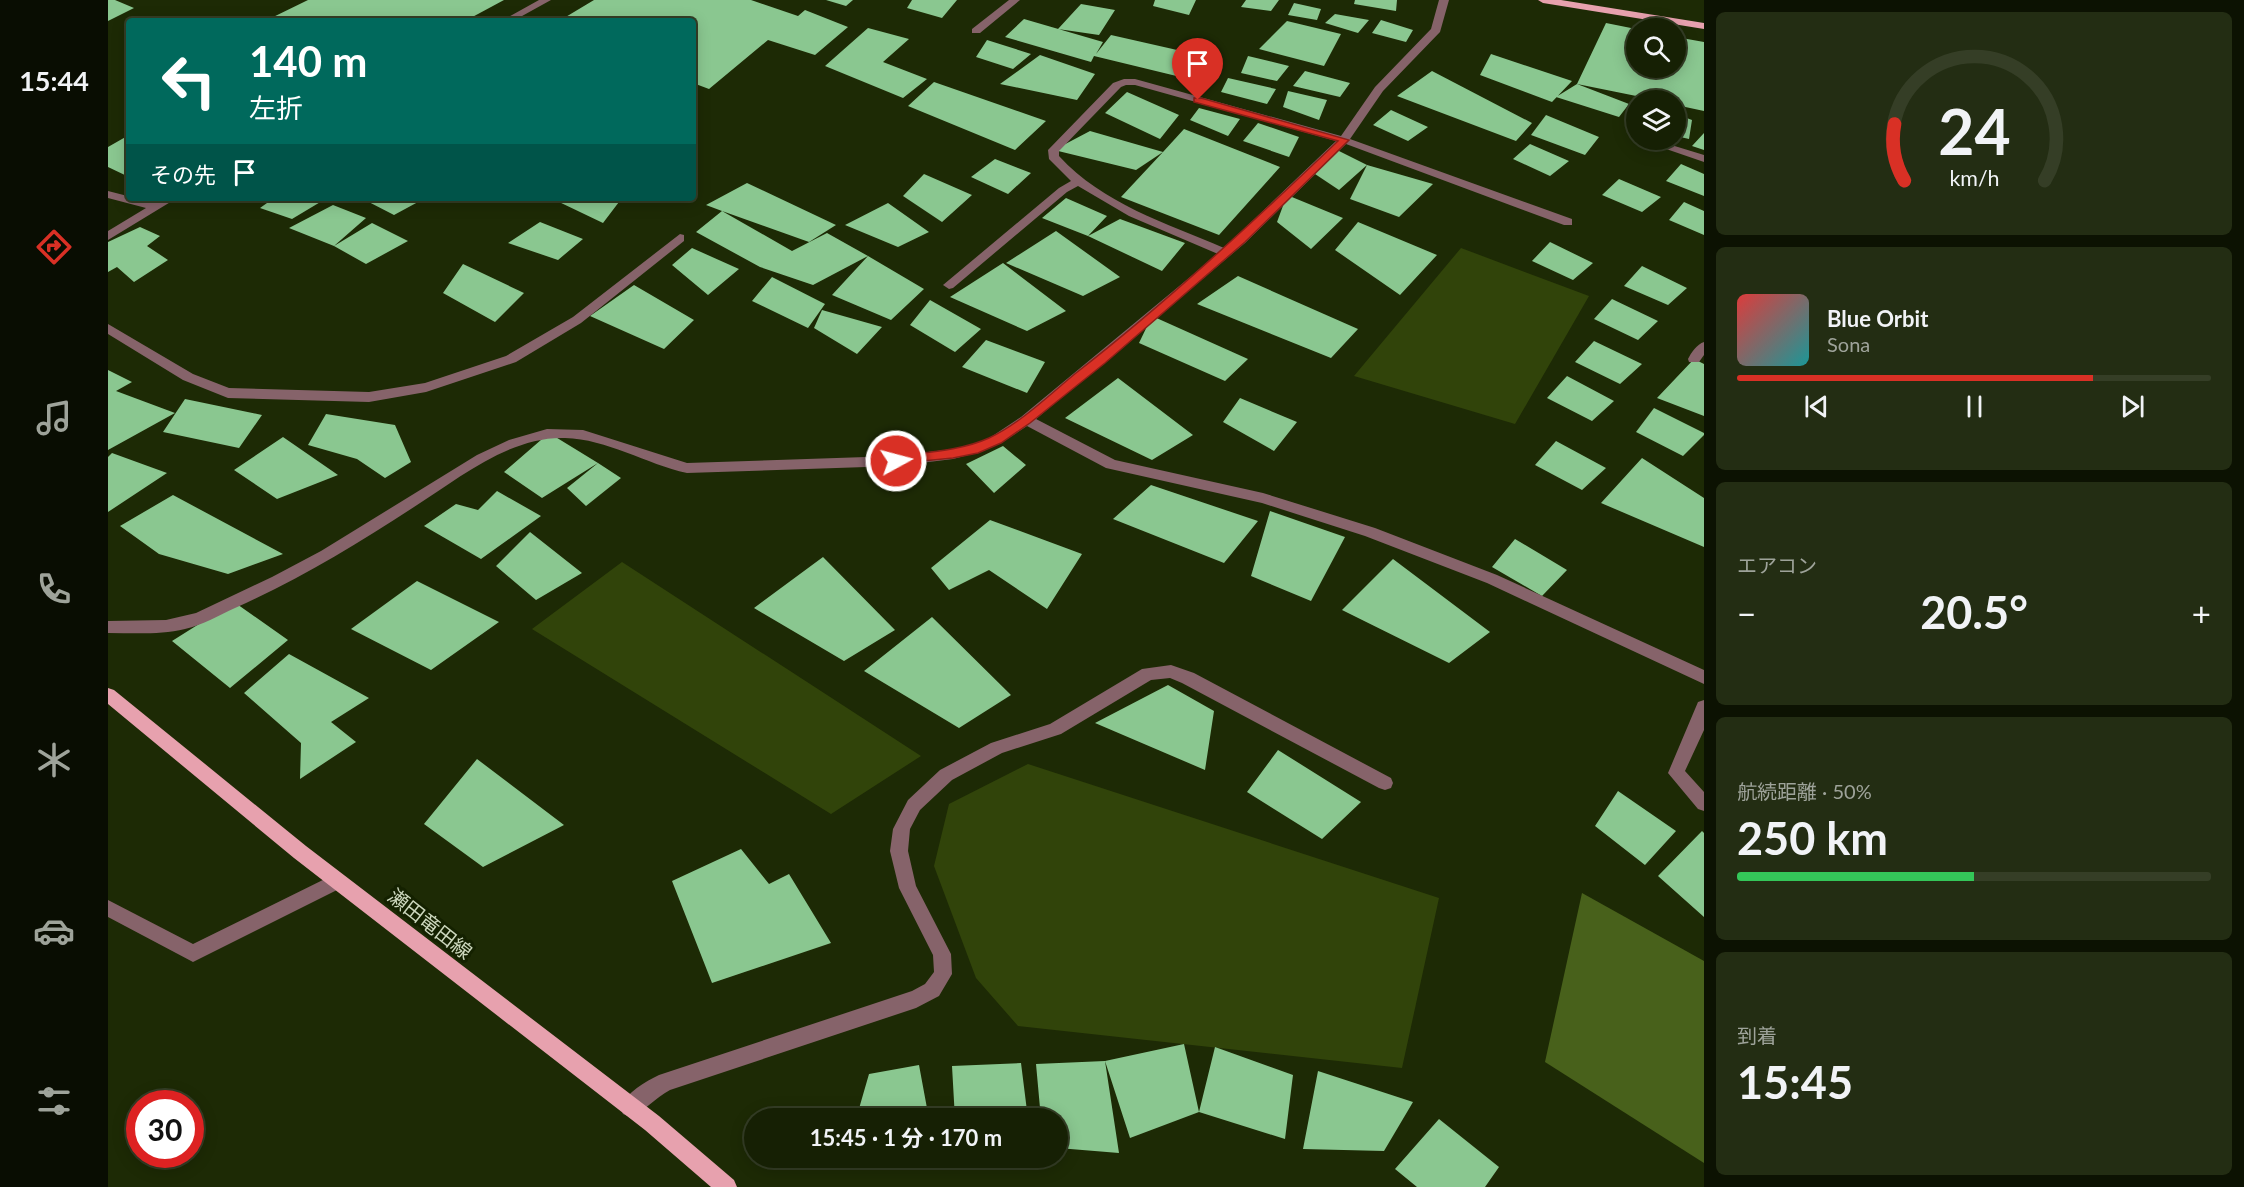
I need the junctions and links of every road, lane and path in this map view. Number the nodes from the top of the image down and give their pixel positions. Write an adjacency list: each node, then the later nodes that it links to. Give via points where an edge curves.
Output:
1 (546, 0): 5 (street)
2 (1015, 0): 7 (street)
3 (1444, 0): 8 (street, via 1436,30 1379,89)
4 (1543, 0): 6 (main road)
5 (512, 18)
6 (1704, 26)
7 (976, 31)
8 (1344, 140): 11 (street, via 1125,82 1054,150 1053,157); 17 (street); 20 (street)
9 (1676, 150): 10 (street)
10 (1704, 159)
11 (1078, 182): 20 (street, via 1104,199); 21 (street, via 1063,190)
12 (108, 194): 13 (street)
13 (126, 199)
14 (134, 201): 16 (street)
15 (166, 201): 16 (street)
16 (156, 207): 18 (street)
17 (1568, 222)
18 (108, 236)
19 (680, 238): 22 (street, via 577,320 511,359 426,387 369,397 228,393 188,377)
20 (1226, 253): 25 (street)
21 (949, 285)
22 (108, 328)
23 (1704, 346): 24 (street)
24 (1694, 359)
25 (1026, 420): 26 (street, via 996,440 953,454 896,461 731,468 664,464 596,436 549,433 513,442 334,551 248,597 187,622 143,628); 27 (street, via 1111,464 1263,498 1370,532 1492,579)
26 (108, 627)
27 (1704, 677)
28 (108, 695): 32 (main road, 瀬田竜田線)
29 (1704, 708): 31 (street, via 1676,773)
30 (1385, 783): 34 (street, via 1188,678 1171,671 1148,674 1055,729 997,748 946,775 914,805 902,829 899,851 908,888 942,954 943,974 932,990 916,999 666,1082)
31 (1704, 804)
32 (337, 881): 33 (street, via 193,953); 34 (main road, 瀬田竜田線)
33 (108, 908)
34 (630, 1107): 35 (main road, 瀬田竜田線)
35 (728, 1187)

